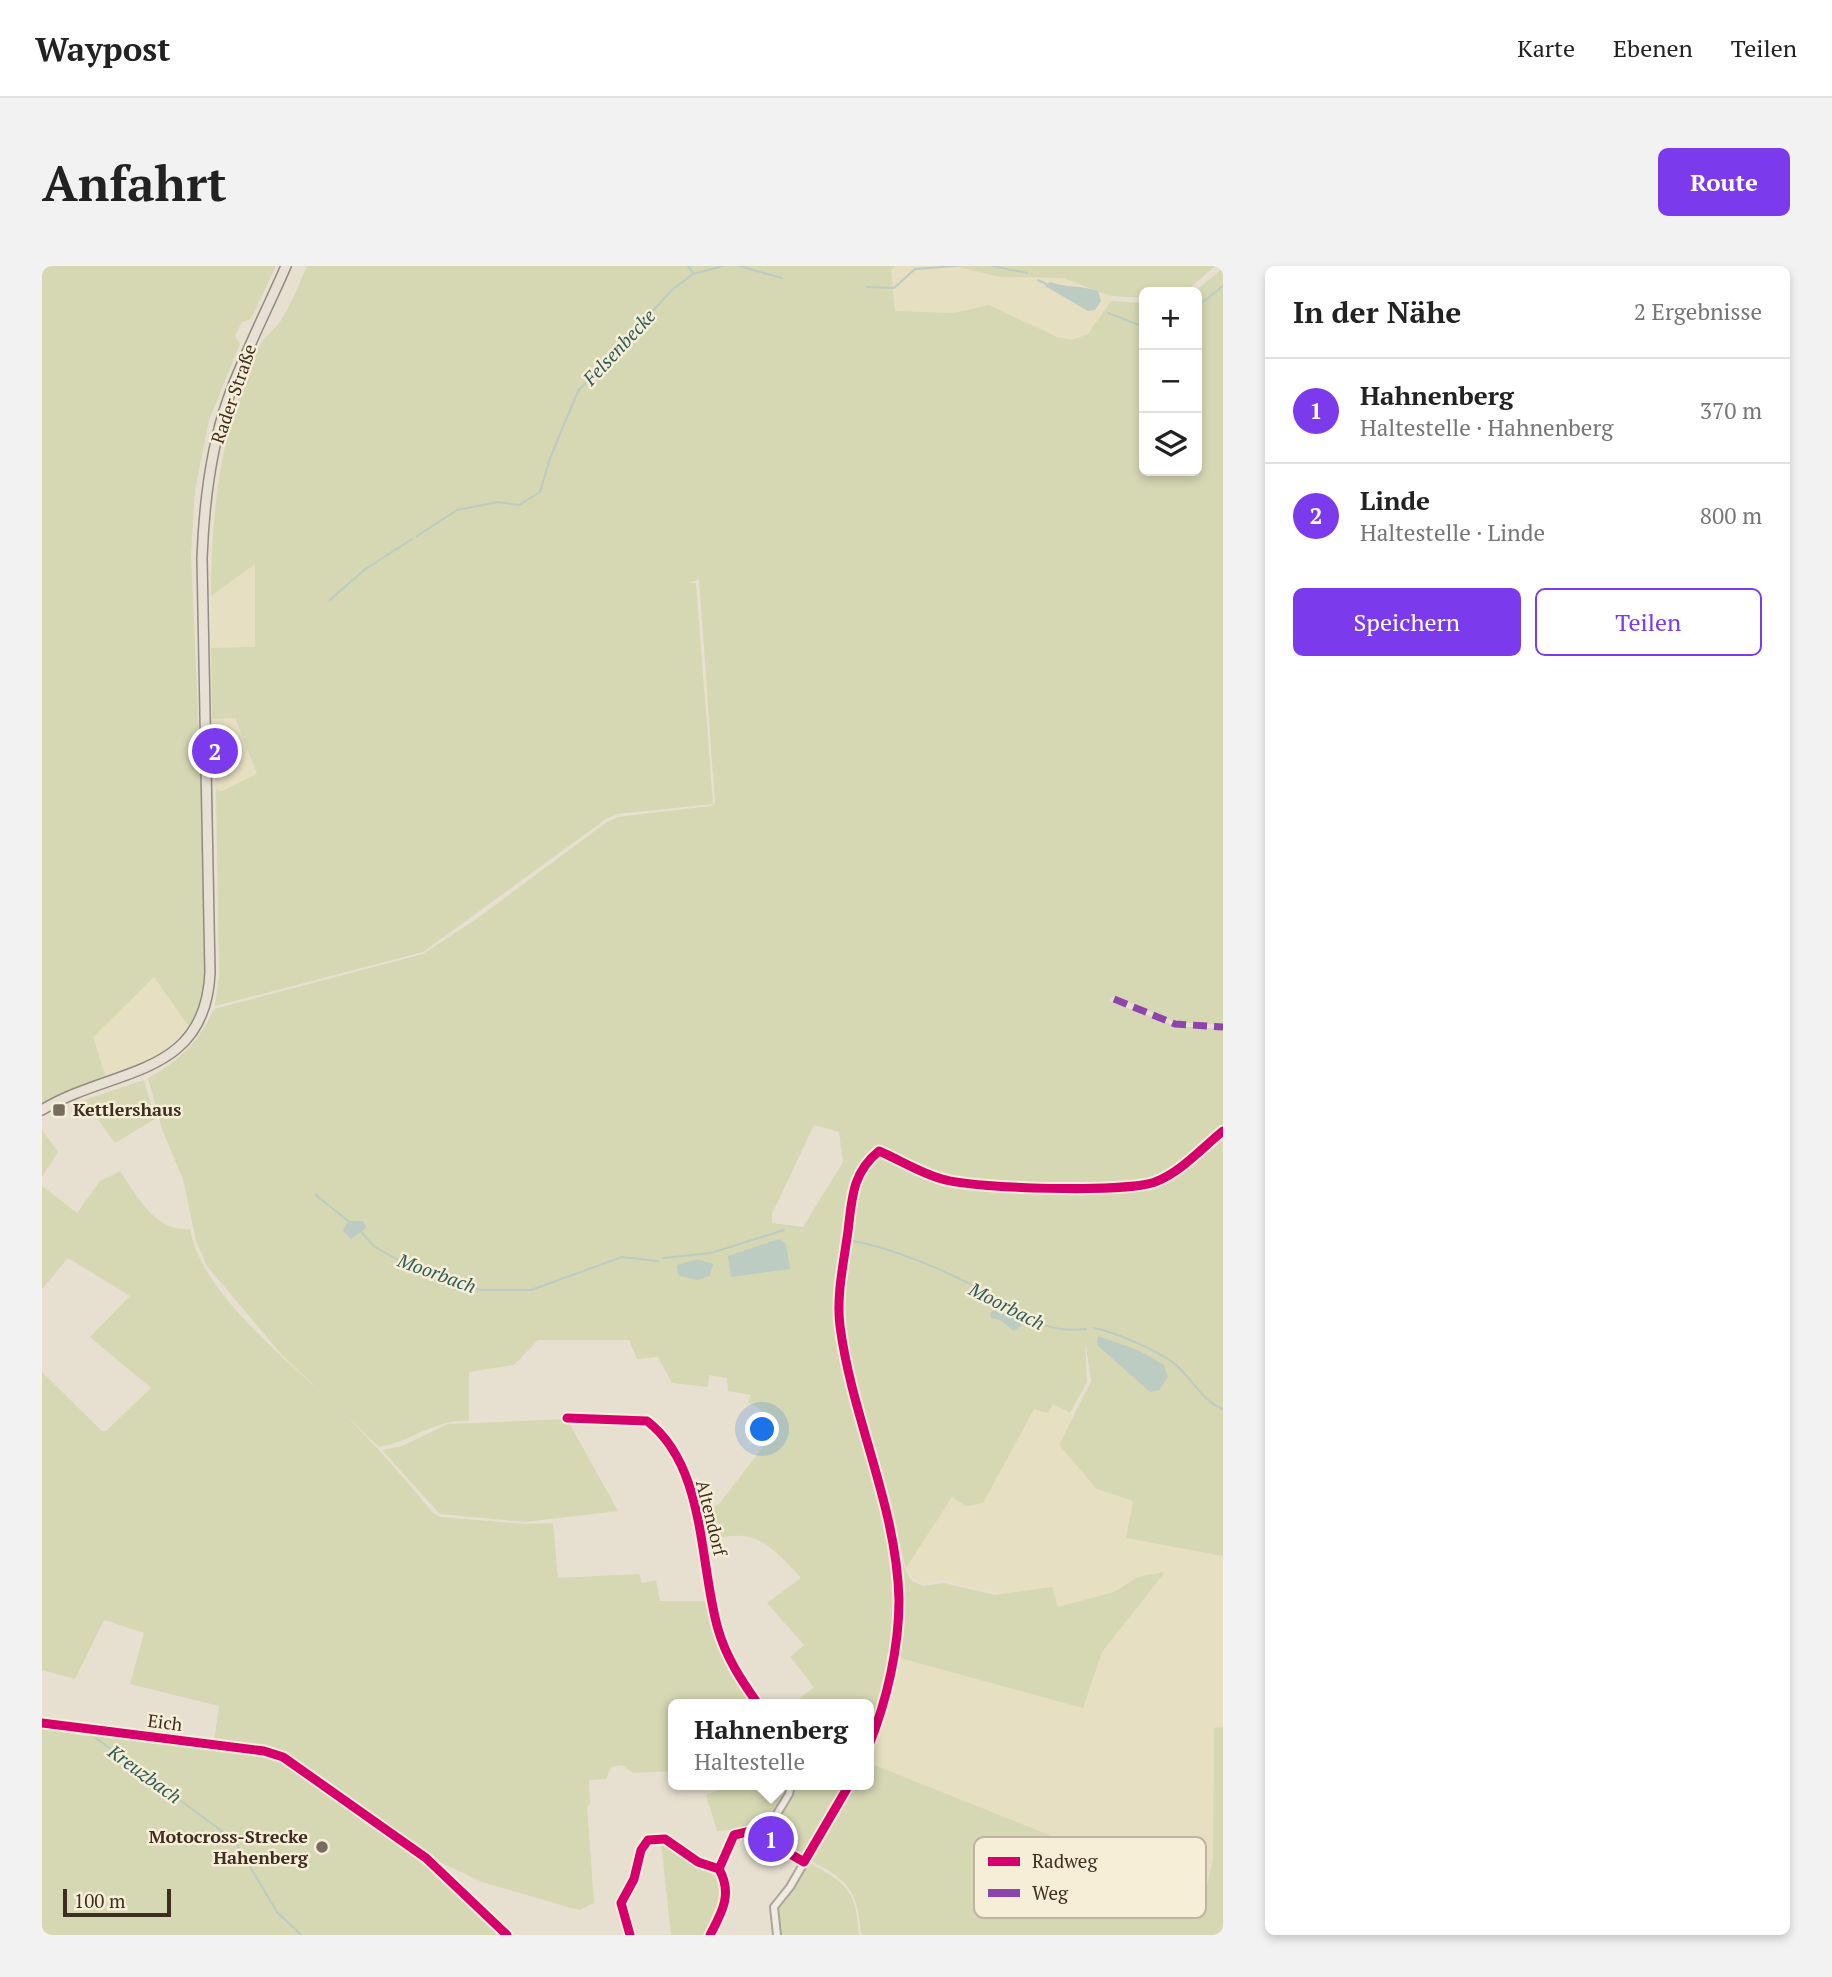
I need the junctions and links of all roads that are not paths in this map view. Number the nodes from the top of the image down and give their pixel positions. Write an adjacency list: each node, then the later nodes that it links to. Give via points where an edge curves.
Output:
1 (286, 266): 2 (main road, Rader Straße, via 228,400 209,476 203,529 209,923 206,1010 182,1044 156,1064)
2 (42, 1110)
3 (1223, 1131): 7 (street, via 1168,1175 1144,1185 1100,1189 957,1182 927,1174 879,1151 861,1168 849,1220 840,1324 893,1551 899,1600 896,1645)
4 (567, 1418): 5 (street, Altendorf, via 647,1421 672,1444 695,1512 718,1629 734,1670)
5 (754, 1699)
6 (42, 1723): 13 (street, Eich, via 283,1757 426,1858)
7 (874, 1732)
8 (789, 1790): 10 (street)
9 (846, 1790): 11 (street)
10 (763, 1837): 11 (street); 12 (street, via 751,1831 734,1835)
11 (804, 1862): 16 (street, via 774,1907)
12 (719, 1869): 14 (street, via 698,1862 665,1839 648,1840 621,1903); 15 (street, via 726,1899)
13 (507, 1935)
14 (630, 1935)
15 (710, 1935)
16 (776, 1935)

